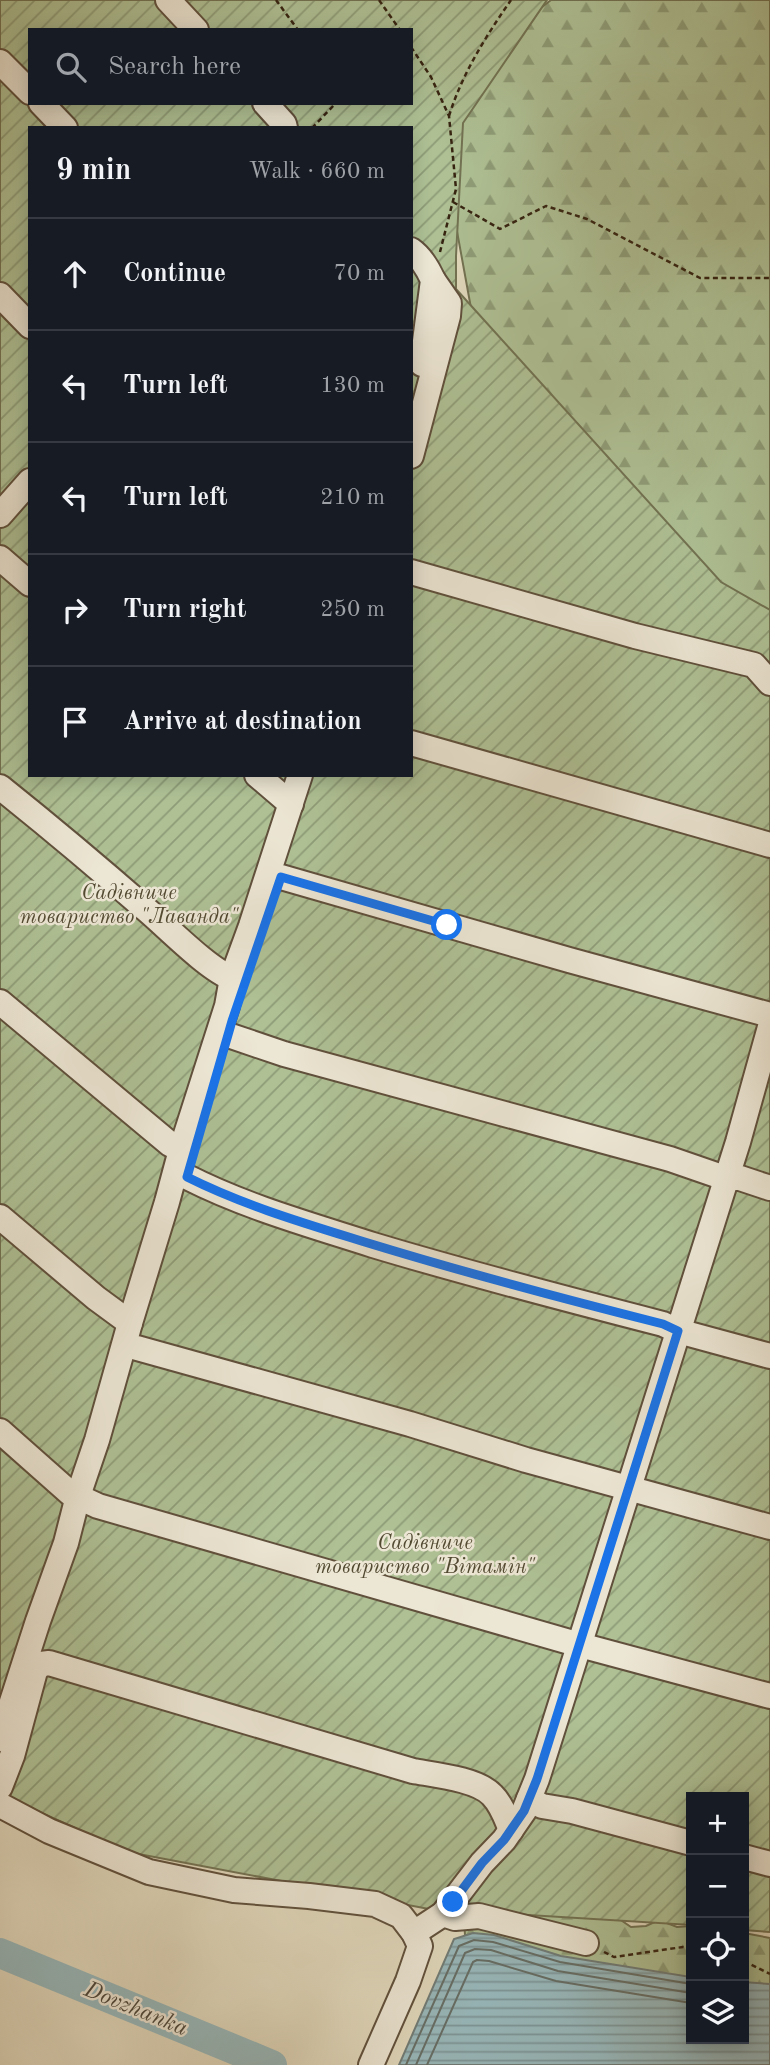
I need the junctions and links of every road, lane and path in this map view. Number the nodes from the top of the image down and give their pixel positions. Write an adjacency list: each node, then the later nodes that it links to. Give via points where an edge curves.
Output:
1 (168, 0): 5 (street)
2 (276, 0): 6 (path)
3 (379, 0): 7 (path)
4 (511, 0): 14 (path, via 456,92)
5 (194, 28)
6 (297, 28)
7 (399, 28)
8 (413, 50): 14 (path)
9 (0, 62): 10 (street)
10 (28, 90)
11 (43, 105): 15 (street)
12 (267, 105): 16 (street)
13 (334, 105): 17 (path)
14 (449, 116): 18 (path, via 456,189)
15 (63, 126)
16 (284, 126)
17 (314, 126)
18 (453, 202): 19 (path); 21 (path, via 500,229 546,206 587,219 700,278)
19 (447, 226)
20 (413, 252): 22 (street)
21 (770, 278)
22 (433, 280): 25 (street); 26 (street, via 449,303 448,316)
23 (0, 295): 24 (street)
24 (28, 324)
25 (413, 401)
26 (413, 448)
27 (28, 464): 29 (street)
28 (28, 483): 30 (street)
29 (0, 496)
30 (0, 514)
31 (0, 558): 33 (street)
32 (413, 573): 34 (street, via 754,666)
33 (28, 582)
34 (770, 683)
35 (413, 744): 41 (street)
36 (259, 777): 40 (street)
37 (299, 777): 40 (street)
38 (314, 777): 42 (street)
39 (0, 787): 43 (street, via 196,953)
40 (291, 804): 43 (street)
41 (770, 845)
42 (281, 877): 45 (street); 47 (street)
43 (232, 978): 48 (street)
44 (0, 1002): 48 (street)
45 (770, 1015)
46 (770, 1027): 50 (street)
47 (228, 1035): 49 (street); 50 (street)
48 (181, 1150): 53 (street)
49 (187, 1177): 54 (street, via 300,1222); 55 (street)
50 (726, 1178): 51 (street); 54 (street)
51 (770, 1188)
52 (0, 1217): 53 (street)
53 (130, 1323): 59 (street)
54 (678, 1331): 56 (street); 58 (street)
55 (137, 1348): 58 (street); 59 (street)
56 (770, 1356)
57 (0, 1431): 59 (street, via 70,1493)
58 (629, 1489): 60 (street); 61 (street)
59 (84, 1499): 61 (street); 62 (street); 64 (street)
60 (770, 1527)
61 (580, 1645): 63 (street); 66 (street)
62 (41, 1664): 65 (street); 68 (street, via 474,1784 491,1794)
63 (770, 1696)
64 (0, 1739)
65 (0, 1787)
66 (529, 1799): 68 (street); 69 (street)
67 (0, 1805): 73 (street, via 49,1831 149,1872 234,1890 375,1904 401,1916)
68 (511, 1830): 72 (street)
69 (686, 1842)
70 (749, 1858): 71 (street)
71 (770, 1864)
72 (443, 1914): 73 (street); 74 (street, via 479,1916)
73 (414, 1933): 78 (street, via 420,1946)
74 (586, 1943): 75 (path, via 614,1957)
75 (686, 1947)
76 (749, 1964): 77 (path)
77 (770, 1975)
78 (371, 2065)

